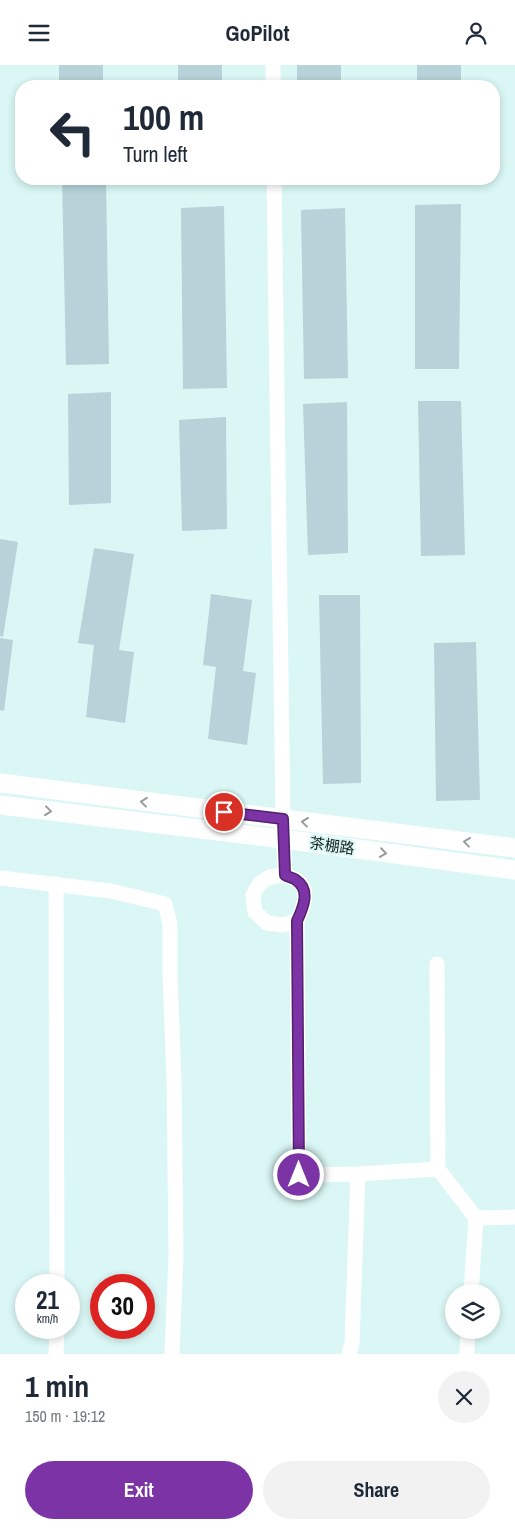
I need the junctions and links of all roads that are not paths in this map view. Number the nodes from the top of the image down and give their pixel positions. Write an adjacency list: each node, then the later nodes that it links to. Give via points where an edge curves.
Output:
1 (273, 65): 2 (street)
2 (273, 80)
3 (274, 185): 6 (street)
4 (0, 783): 6 (street, 茶棚路, one-way to 4)
5 (0, 805): 7 (street, 茶棚路, one-way to 7)
6 (283, 819): 7 (street); 8 (street, 茶棚路, one-way to 6)
7 (283, 839): 9 (street, 茶棚路, one-way to 9); 10 (street)
8 (515, 848)
9 (515, 871)
10 (285, 875): 13 (street, via 297,880 304,890 305,903); 13 (street, via 270,877 260,883 253,895 255,912 267,923 282,925)
11 (0, 878): 12 (street)
12 (56, 884): 19 (street); 24 (street, via 111,891 166,904 170,924 174,1079 176,1255)
13 (297, 921): 16 (street, via 299,1175)
14 (436, 964): 15 (street)
15 (438, 1169): 16 (street); 18 (street)
16 (358, 1174): 25 (street)
17 (515, 1217): 18 (street)
18 (476, 1218): 20 (street)
19 (57, 1274)
20 (472, 1284)
21 (57, 1339): 23 (street)
22 (468, 1339): 26 (street)
23 (56, 1354)
24 (172, 1354)
25 (349, 1354)
26 (467, 1354)

